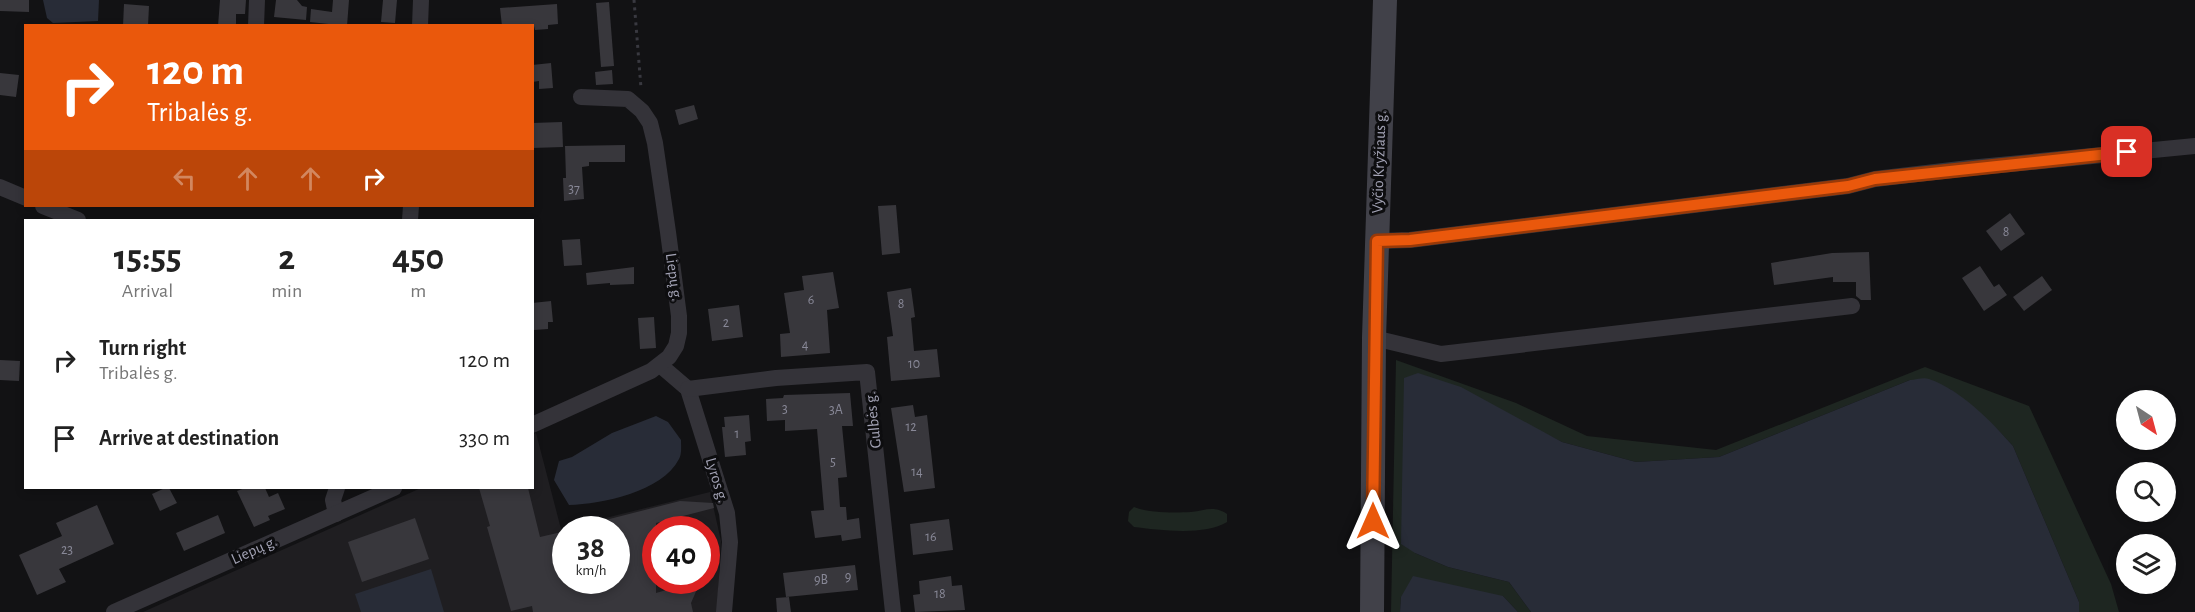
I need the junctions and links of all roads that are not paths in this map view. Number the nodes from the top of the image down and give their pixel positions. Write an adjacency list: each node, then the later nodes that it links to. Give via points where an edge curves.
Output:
1 (256, 0): 4 (street)
2 (421, 0): 5 (street)
3 (1385, 0): 12 (street, Vyčio Kryžiaus g.)
4 (256, 24)
5 (420, 24)
6 (581, 97): 15 (street, Liepų g., via 628,99 650,123 679,316 676,346)
7 (2195, 146): 12 (street, via 1969,168 1848,186)
8 (0, 187): 9 (street)
9 (24, 197)
10 (46, 207): 11 (street)
11 (76, 219)
12 (1377, 241): 14 (street, Vyčio Kryžiaus g.)
13 (1852, 306): 14 (street, via 1441,354)
14 (1374, 338): 24 (street, Vyčio Kryžiaus g.)
15 (660, 365): 16 (street); 17 (street, Liepų g.)
16 (688, 389): 22 (street, Lyros g., via 727,513 730,542); 23 (street, Gulbės g., via 867,372)
17 (534, 424)
18 (337, 489): 20 (street, via 333,500)
19 (392, 489): 20 (street, Liepų g.)
20 (336, 514): 21 (street, Liepų g.)
21 (114, 612)
22 (724, 612)
23 (893, 612)
24 (1372, 612)

